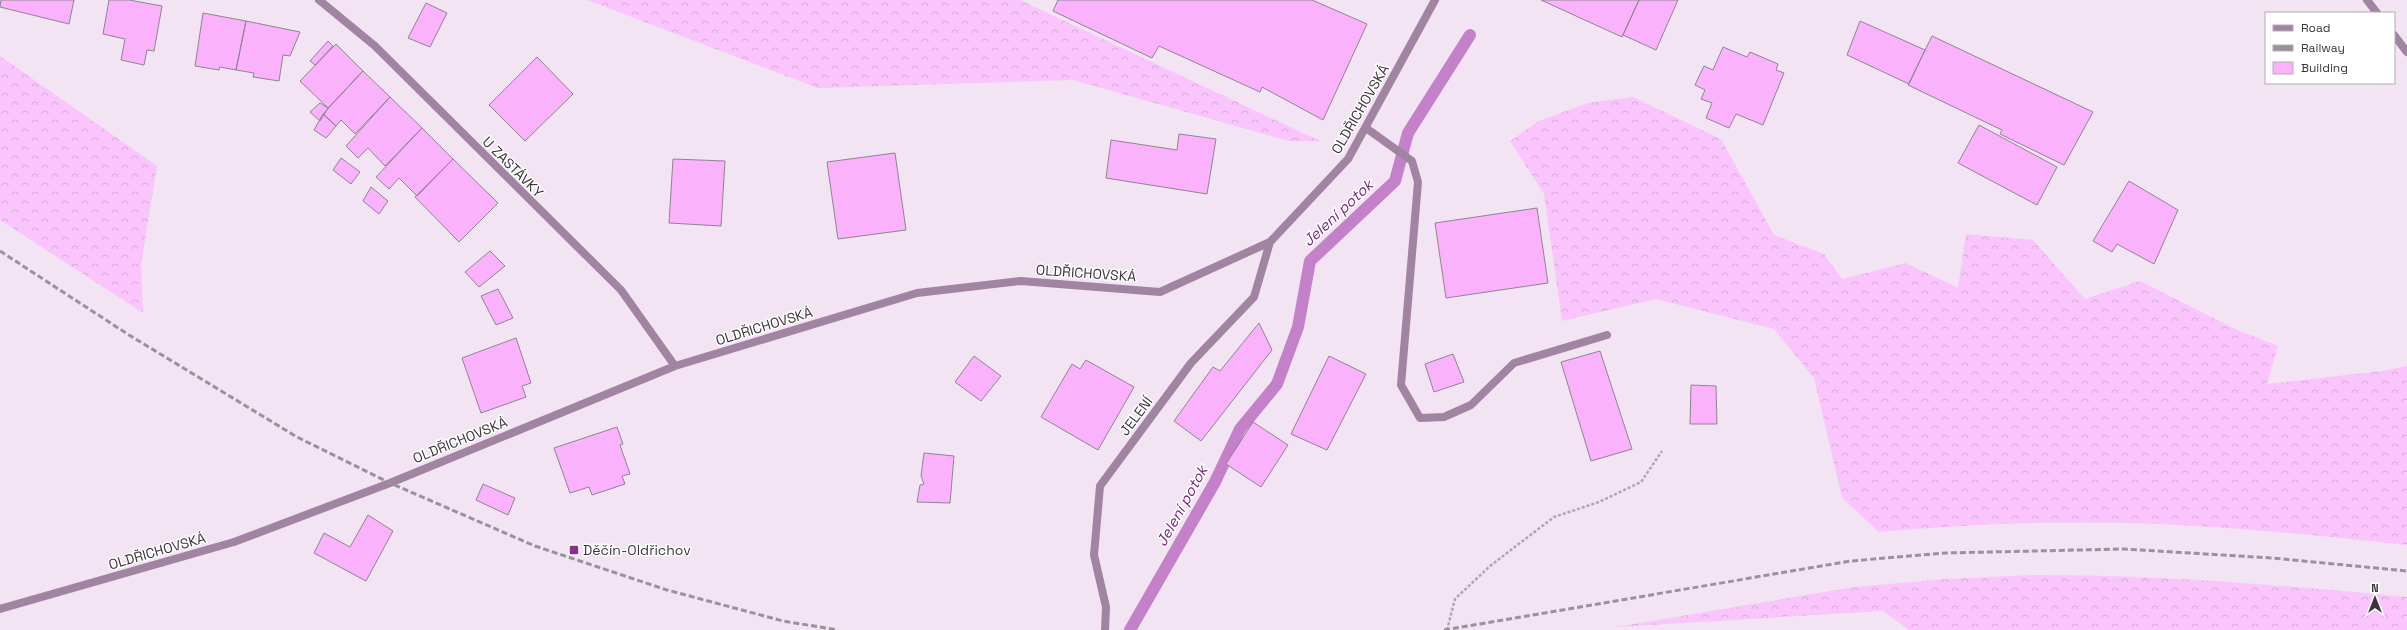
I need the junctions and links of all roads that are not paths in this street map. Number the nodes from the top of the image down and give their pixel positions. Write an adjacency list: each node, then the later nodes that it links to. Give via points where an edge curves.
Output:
1 (319, 0): 10 (street, U ZASTÁVKY, via 375,46 620,290)
2 (1435, 0): 7 (street, OLDŘICHOVSKÁ)
3 (2367, 0): 4 (street)
4 (2376, 12)
5 (2395, 36): 6 (street)
6 (2407, 52)
7 (1366, 128): 8 (street, OLDŘICHOVSKÁ, via 1348,159); 9 (street, via 1412,161 1418,182 1401,385 1420,418 1444,417 1471,405 1514,364)
8 (1270, 242): 10 (street, OLDŘICHOVSKÁ, via 1160,292 1021,281 917,293); 12 (street, JELENÍ, via 1254,297 1191,364 1100,486 1094,555 1106,607)
9 (1606, 335)
10 (675, 366): 11 (street, OLDŘICHOVSKÁ, via 390,483 234,542)
11 (0, 609)
12 (1106, 630)

